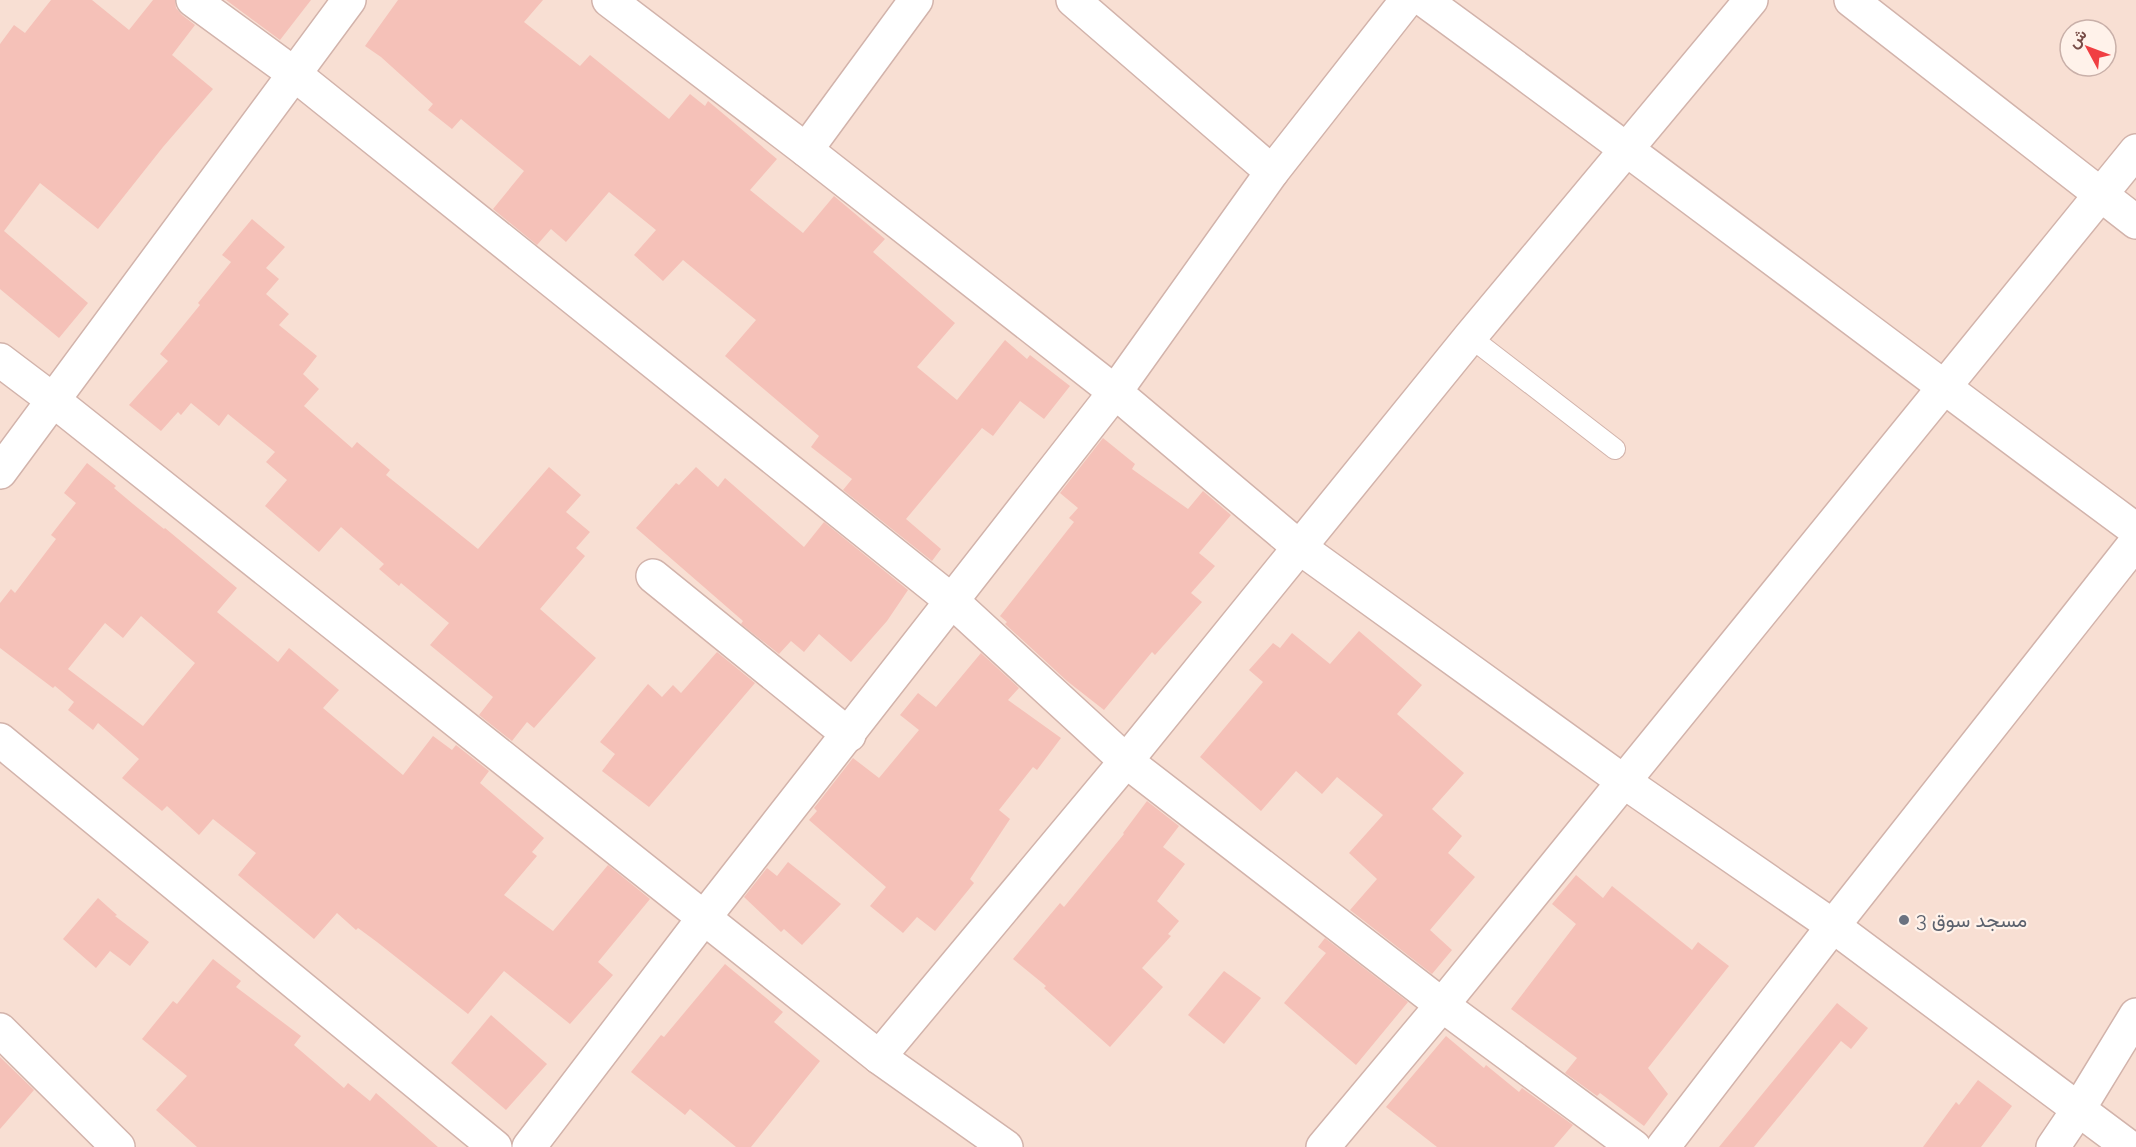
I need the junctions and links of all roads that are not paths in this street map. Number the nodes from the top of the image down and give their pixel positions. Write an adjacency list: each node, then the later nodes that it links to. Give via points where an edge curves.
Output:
1 (193, 0): 10 (street)
2 (348, 0): 10 (street)
3 (609, 0): 12 (street)
4 (916, 0): 12 (street)
5 (1072, 0): 14 (street)
6 (1407, 0): 14 (street)
7 (1424, 0): 11 (street)
8 (1751, 0): 11 (street)
9 (1851, 0): 15 (street)
10 (293, 73): 21 (street); 28 (street)
11 (1628, 149): 17 (street); 19 (street)
12 (806, 150): 20 (street)
13 (2136, 152): 15 (street)
14 (1272, 172): 20 (street)
15 (2100, 195): 16 (street); 19 (street)
16 (2136, 222)
17 (1470, 337): 22 (lane); 26 (street)
18 (0, 360): 21 (street)
19 (1944, 389): 24 (street); 32 (street)
20 (1115, 392): 26 (street); 28 (street)
21 (53, 400): 23 (street); 33 (street)
22 (1615, 449)
23 (0, 472)
24 (2136, 530)
25 (2136, 542): 34 (street)
26 (1299, 548): 31 (street); 32 (street)
27 (653, 576): 29 (street)
28 (952, 601): 29 (street); 31 (street)
29 (849, 735): 33 (street)
30 (0, 740): 41 (street)
31 (1126, 761): 35 (street); 38 (street)
32 (1623, 781): 34 (street); 35 (street)
33 (703, 919): 38 (street); 42 (street)
34 (1833, 926): 39 (street); 46 (street)
35 (1442, 1005): 44 (street); 45 (street)
36 (2136, 1014): 39 (street)
37 (0, 1030): 40 (street)
38 (879, 1057): 43 (street)
39 (2078, 1110): 47 (street); 48 (street)
40 (118, 1147)
41 (495, 1147)
42 (529, 1147)
43 (1006, 1147)
44 (1323, 1147)
45 (1634, 1147)
46 (1663, 1147)
47 (2053, 1147)
48 (2129, 1147)

